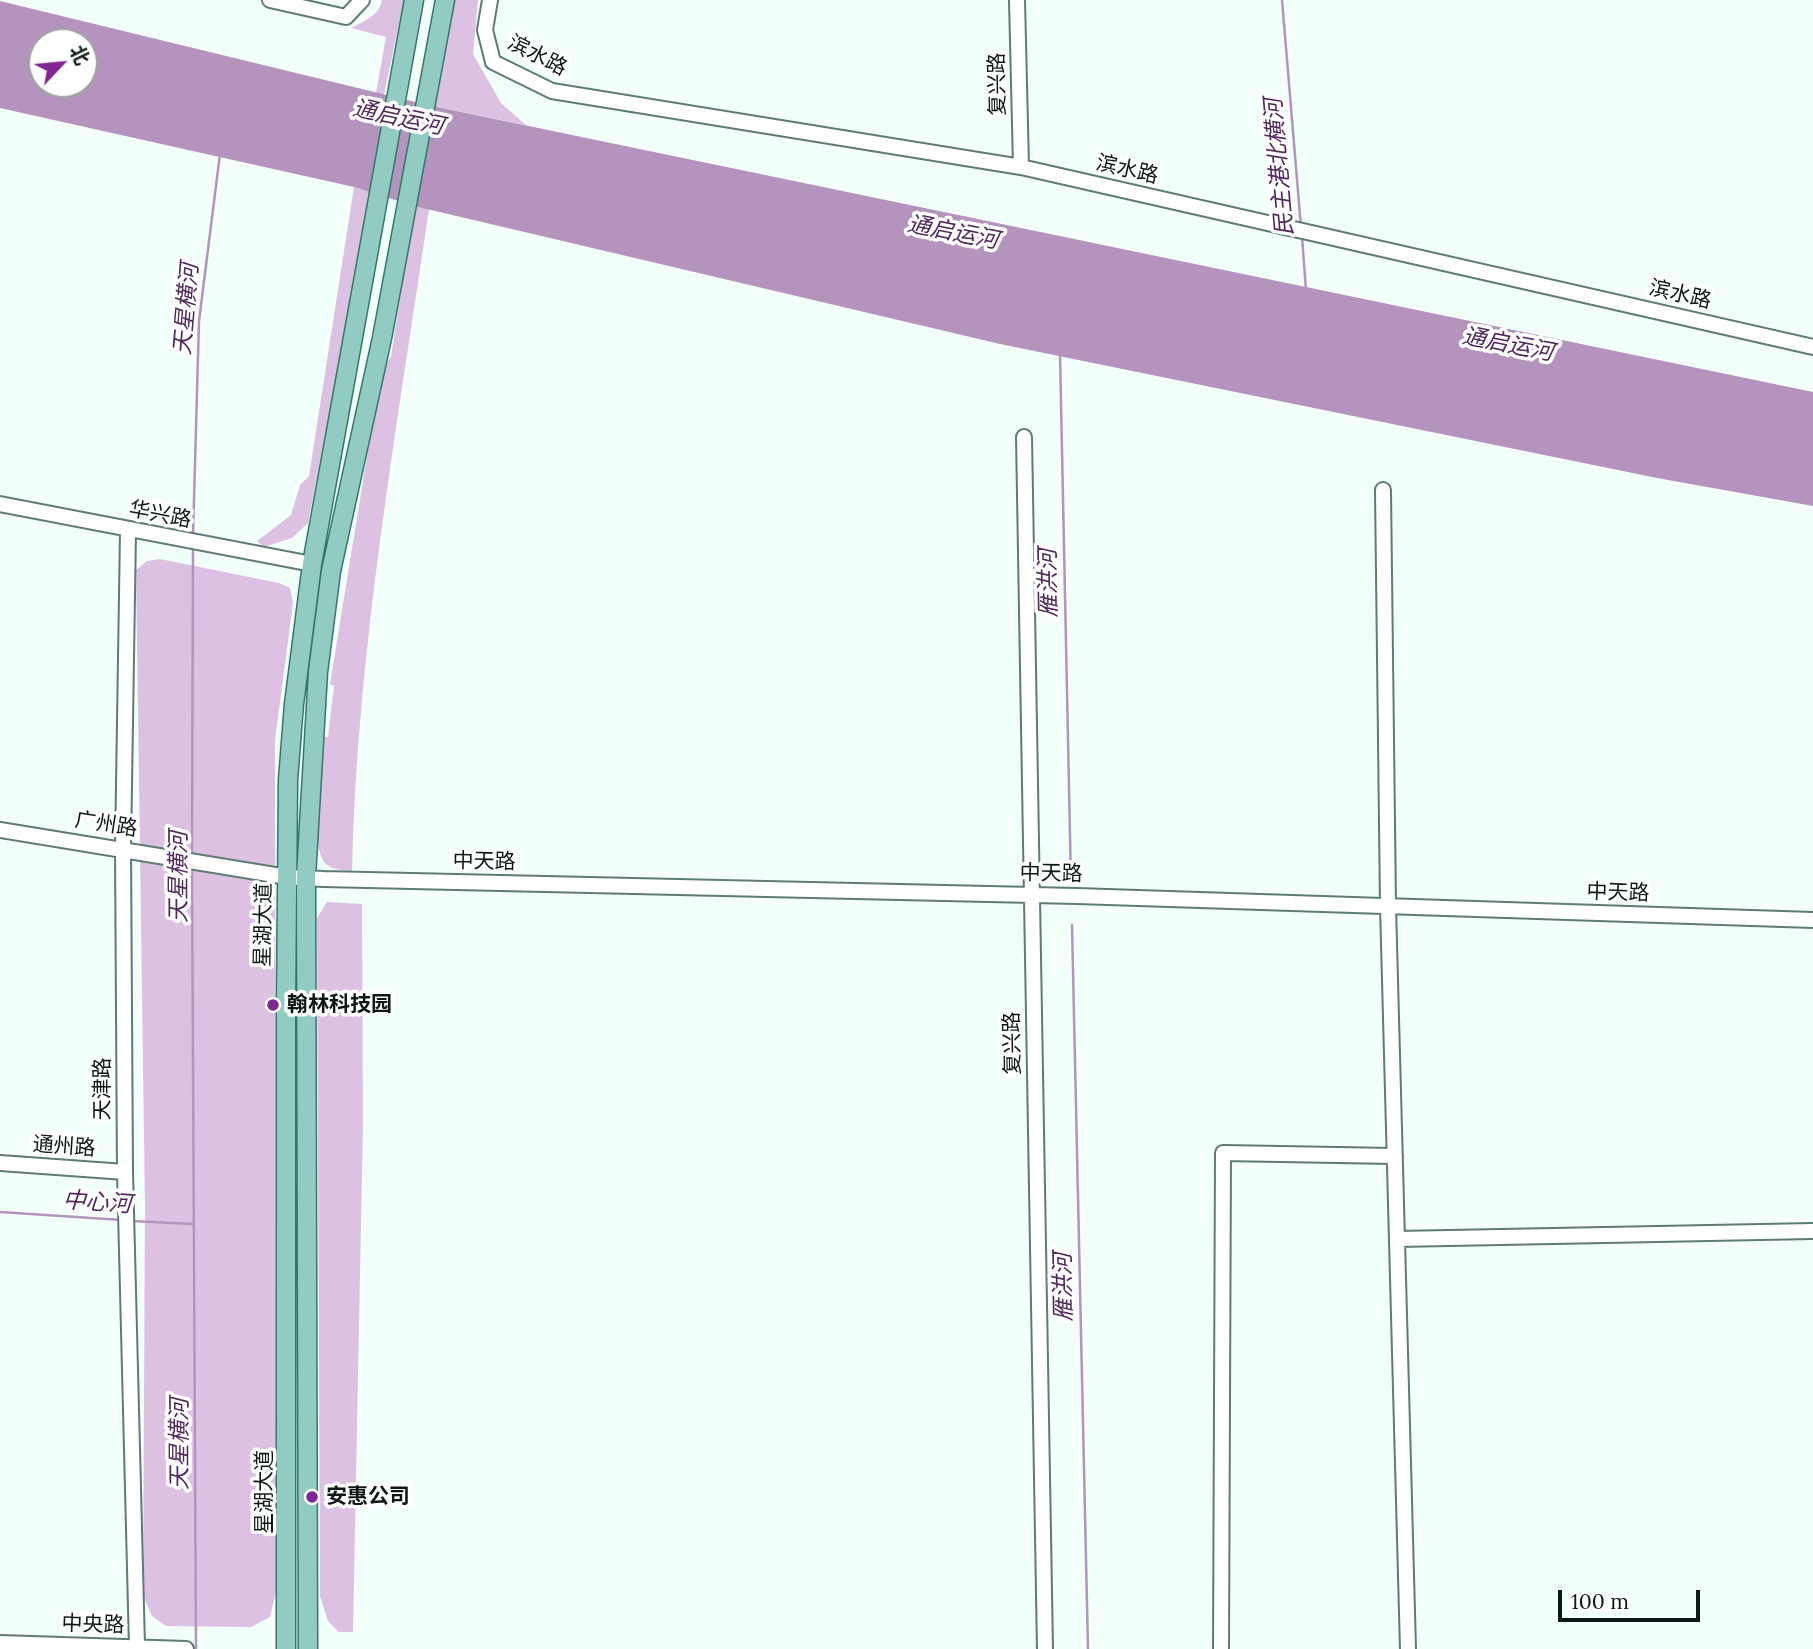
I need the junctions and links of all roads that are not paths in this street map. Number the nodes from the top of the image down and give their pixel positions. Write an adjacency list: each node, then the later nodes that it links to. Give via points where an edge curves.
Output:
1 (270, 0): 2 (street, via 346,17)
2 (362, 0)
3 (414, 0): 13 (main road, 星湖大道)
4 (445, 0): 17 (main road, 星湖大道, via 382,338 331,571 318,671)
5 (490, 0): 7 (street, 滨水路, via 485,30 493,62 552,91)
6 (1017, 0): 7 (street, 复兴路)
7 (1021, 167): 8 (street, 滨水路)
8 (1813, 347)
9 (1024, 437): 18 (street, 复兴路)
10 (1382, 490): 19 (street)
11 (0, 505): 12 (street, 华兴路)
12 (128, 531): 13 (street, 华兴路); 15 (street, 天津路)
13 (312, 564): 16 (main road, 星湖大道, via 294,704)
14 (0, 830): 15 (street, 广州路)
15 (123, 849): 16 (street, 广州路); 23 (street, 天津路)
16 (287, 877): 17 (street, 中天路); 30 (main road, 星湖大道)
17 (306, 877): 18 (street, 中天路); 31 (main road, 星湖大道)
18 (1032, 895): 19 (street, 中天路); 32 (street, 复兴路)
19 (1388, 906): 20 (street, 中天路); 21 (street)
20 (1813, 920)
21 (1395, 1156): 25 (street); 33 (street, via 1223,1153)
22 (0, 1163): 23 (street, 通州路)
23 (125, 1172): 27 (street, 天津路)
24 (1813, 1231): 25 (street)
25 (1397, 1239): 34 (street)
26 (0, 1643): 27 (street, 中央路)
27 (136, 1647): 28 (street, 中央路)
28 (178, 1649): 29 (street, 中央路)
29 (186, 1649)
30 (286, 1649)
31 (308, 1649)
32 (1045, 1649)
33 (1221, 1649)
34 (1408, 1649)

